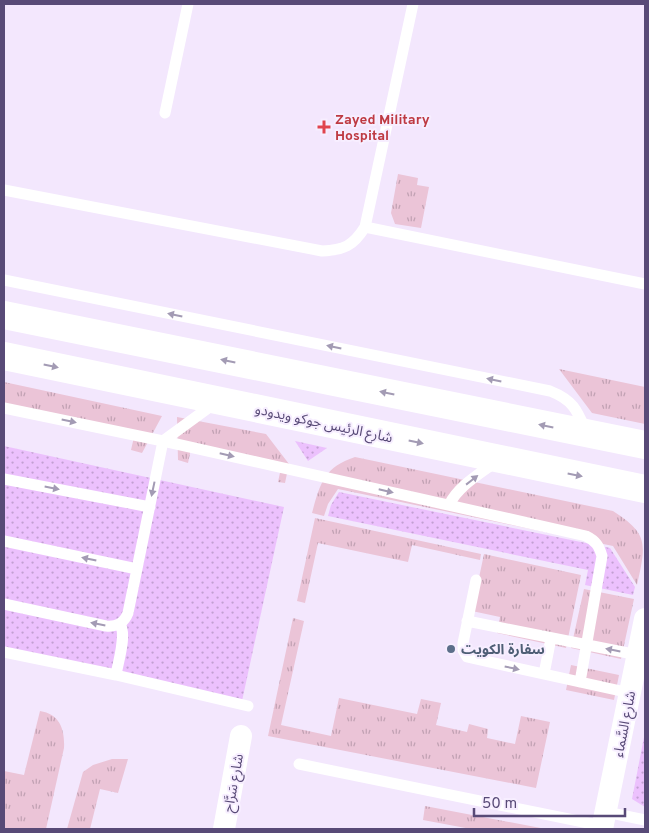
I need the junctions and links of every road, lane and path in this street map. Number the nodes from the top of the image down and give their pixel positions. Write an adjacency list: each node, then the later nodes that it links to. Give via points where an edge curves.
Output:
1 (188, 4): 3 (lane)
2 (413, 4): 5 (lane)
3 (165, 113)
4 (4, 190): 5 (lane, via 322,250 348,246)
5 (365, 227): 7 (lane)
6 (4, 280): 12 (lane, one-way to 6, via 572,403 550,391)
7 (645, 284)
8 (4, 315): 12 (street, one-way to 8)
9 (4, 356): 10 (street, شارع الرئيس جوكو ويدودو, one-way to 10)
10 (219, 400): 13 (lane); 15 (street, شارع الرئيس جوكو ويدودو, one-way to 15)
11 (4, 408): 13 (lane, one-way to 13)
12 (588, 435): 14 (street)
13 (163, 441): 18 (lane, one-way to 18); 19 (lane, one-way to 19)
14 (645, 445)
15 (498, 459): 17 (street, شارع الرئيس جوكو ويدودو, one-way to 17); 18 (lane, one-way to 15, via 460,490)
16 (4, 479): 19 (lane, one-way to 19)
17 (645, 489)
18 (449, 505): 28 (lane, via 594,540 600,547 602,566)
19 (150, 507): 21 (lane)
20 (4, 541): 21 (lane, one-way to 20)
21 (137, 569): 26 (lane, via 128,613)
22 (476, 580): 25 (lane)
23 (4, 604): 26 (lane, one-way to 23, via 106,626)
24 (645, 619): 30 (street, شارع السَّماء)
25 (467, 621): 27 (lane); 31 (lane, one-way to 31, via 463,650 467,657)
26 (120, 624): 32 (lane, via 123,636)
27 (551, 638): 28 (lane); 31 (lane)
28 (587, 645): 30 (lane, one-way to 28); 33 (lane)
29 (4, 652): 32 (lane)
30 (638, 654): 34 (street, شارع السَّماء)
31 (544, 674): 33 (lane)
32 (116, 675): 35 (lane)
33 (580, 682): 34 (lane)
34 (630, 693): 39 (street, شارع السَّماء)
35 (248, 706)
36 (242, 736): 40 (street, شارع سَرَّاح)
37 (299, 764): 39 (lane)
38 (645, 820): 39 (lane)
39 (604, 822)
40 (224, 829)

